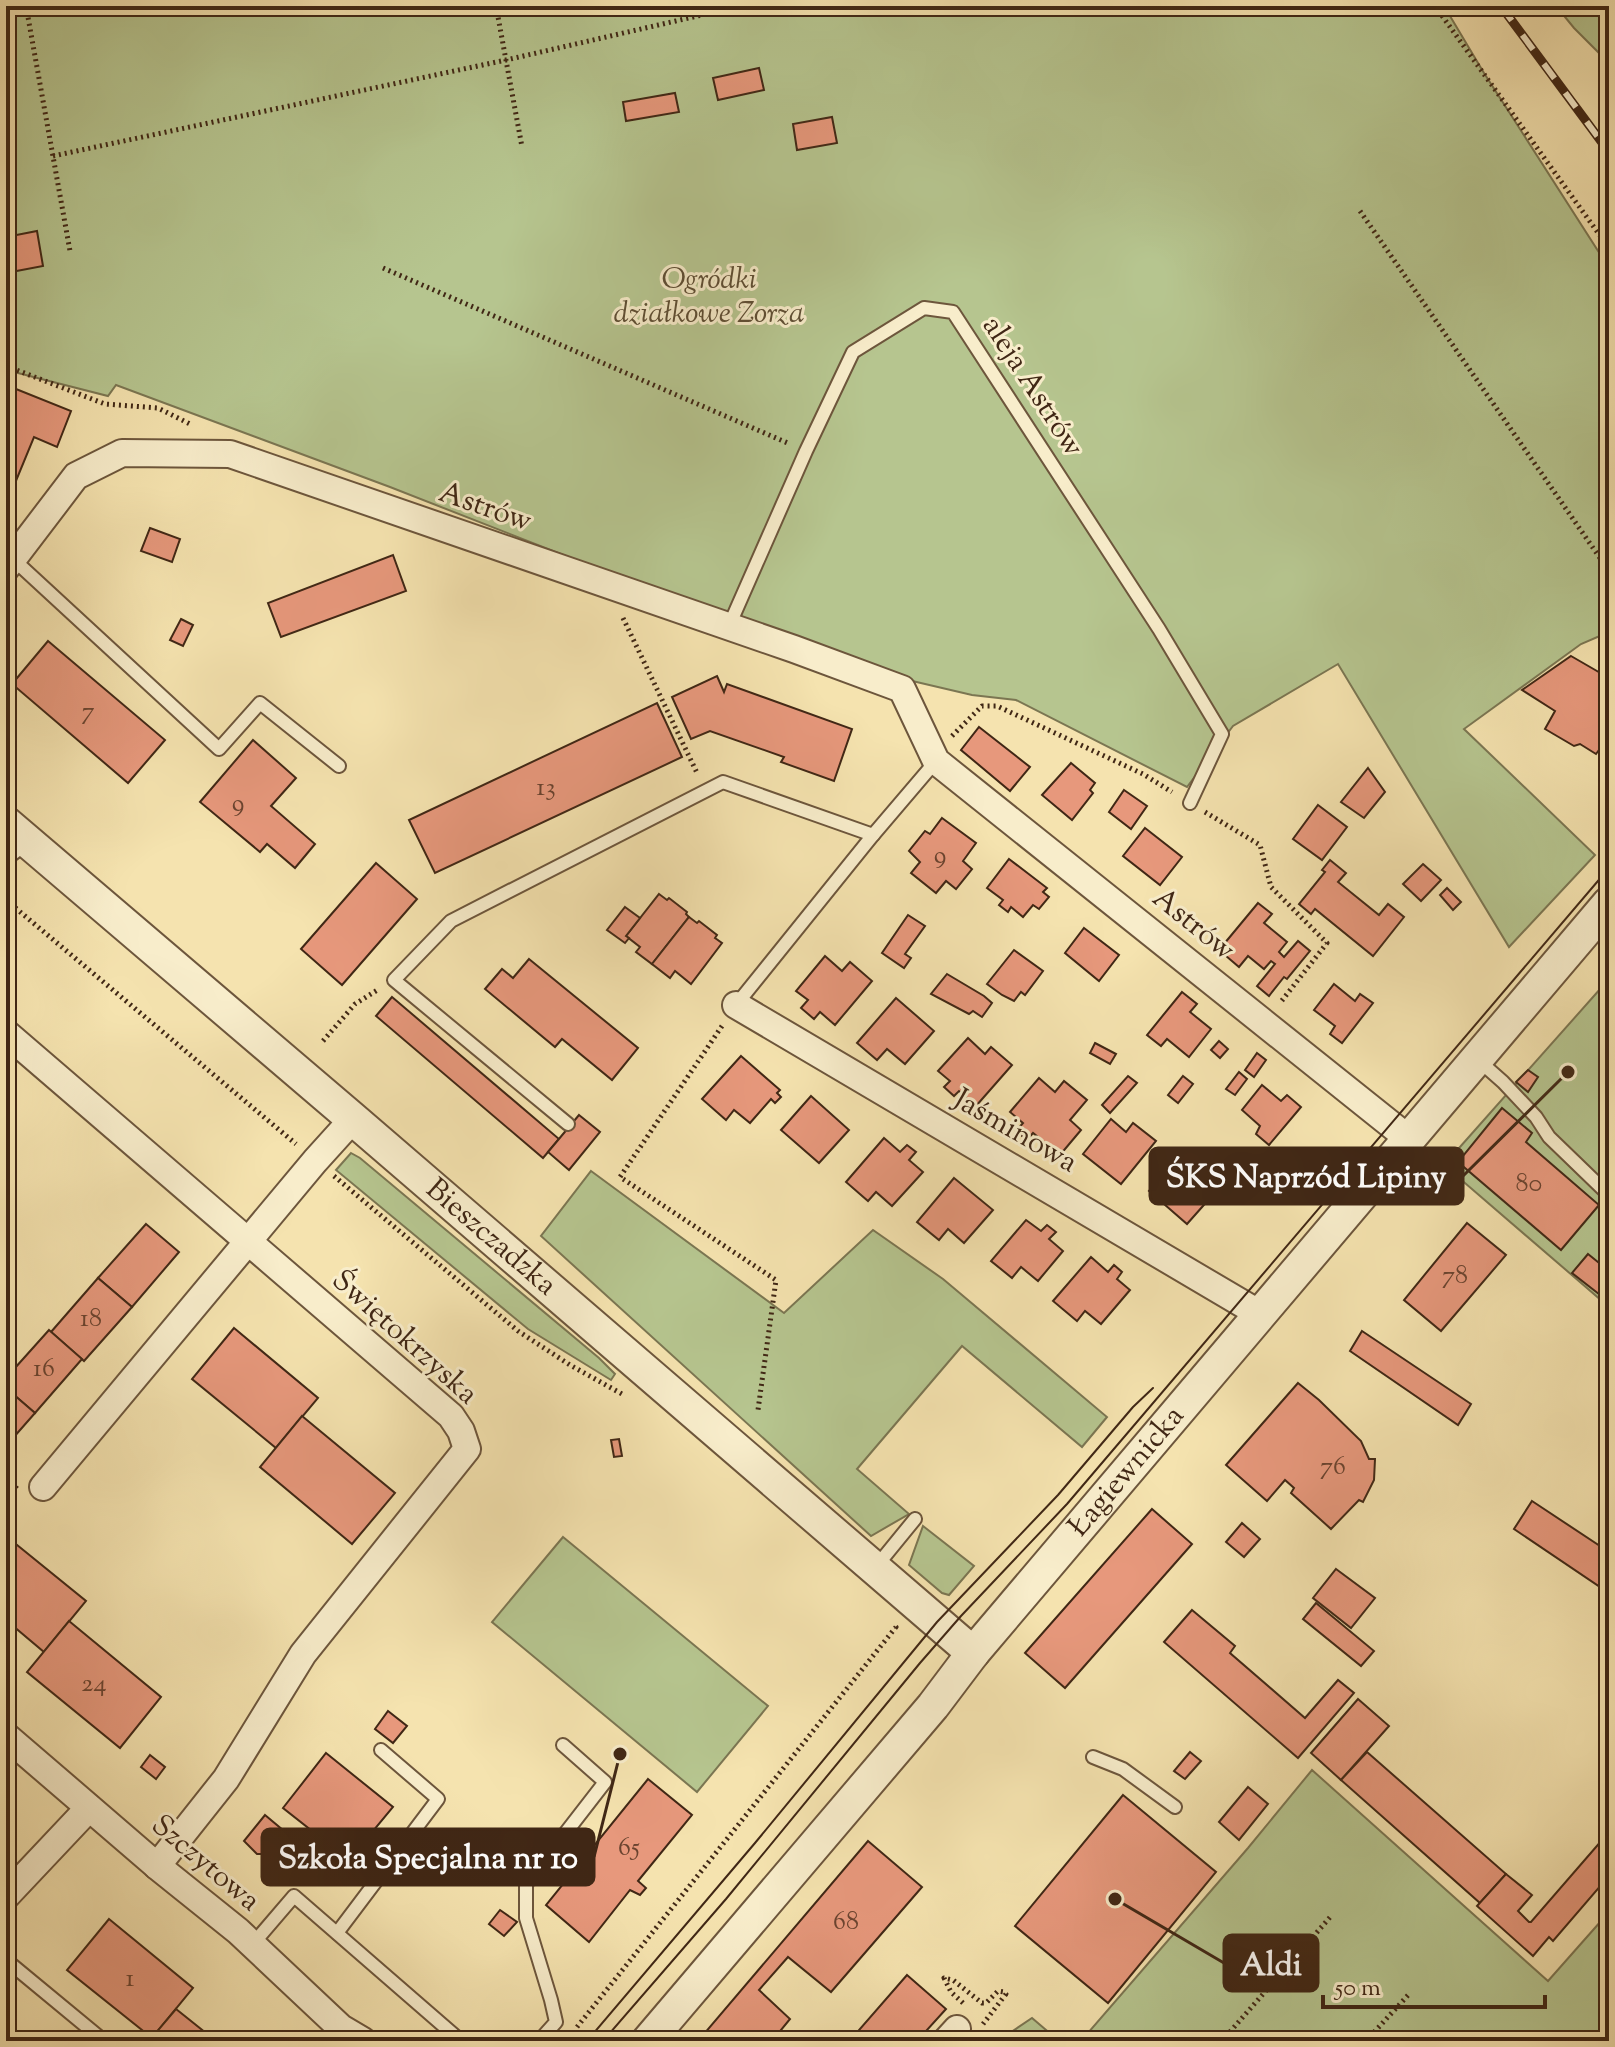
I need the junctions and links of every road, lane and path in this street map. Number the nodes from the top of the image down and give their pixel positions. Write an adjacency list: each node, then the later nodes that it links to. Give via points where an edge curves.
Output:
1 (26, 6): 7 (path)
2 (496, 6): 5 (path)
3 (741, 6): 5 (path)
4 (1435, 6): 9 (path)
5 (506, 60): 6 (path); 7 (path)
6 (522, 147)
7 (53, 156): 10 (path)
8 (1360, 211): 16 (path)
9 (1609, 248)
10 (70, 251)
11 (383, 268): 13 (path)
12 (6, 366): 14 (path, via 105,404 158,408 210,435)
13 (806, 451): 18 (lane, aleja Astrów); 22 (lane, aleja Astrów, via 853,352 924,308 953,312 1222,734)
14 (230, 454): 15 (street, Astrów, via 122,453 76,476); 17 (street, Astrów)
15 (10, 564): 20 (lane, via 219,749 260,703)
16 (1609, 571)
17 (607, 584): 18 (street, Astrów); 21 (path)
18 (729, 626): 19 (street, Astrów, via 902,689)
19 (936, 761): 22 (path, via 982,706 997,706 1143,774); 23 (lane); 29 (street, Astrów)
20 (339, 766)
21 (705, 790): 23 (lane, via 723,782); 27 (lane, via 451,921)
22 (1190, 803): 29 (path, via 1260,845 1271,887 1327,943)
23 (873, 835): 28 (lane)
24 (14, 841): 33 (street, Bieszczadzka)
25 (6, 900): 36 (path)
26 (1609, 903): 32 (street, Łagiewnicka)
27 (394, 980): 31 (path, via 355,1004); 34 (lane)
28 (736, 1005): 39 (street, Jaśminowa); 41 (path, via 620,1177 776,1280)
29 (1265, 1023): 35 (street, Astrów)
30 (8, 1038): 38 (street, Świętokrzyska)
31 (323, 1041)
32 (1477, 1059): 35 (street, Łagiewnicka); 37 (lane)
33 (353, 1119): 36 (street); 45 (street, Bieszczadzka)
34 (568, 1124)
35 (1409, 1139): 39 (street, Łagiewnicka)
36 (315, 1161): 38 (street); 40 (path, via 518,1331)
37 (1609, 1195)
38 (247, 1242): 42 (street); 54 (street, Świętokrzyska, via 451,1416 467,1449 303,1654 226,1779)
39 (1260, 1314): 47 (street, Łagiewnicka)
40 (631, 1400)
41 (758, 1410)
42 (33, 1483): 43 (path)
43 (6, 1489)
44 (915, 1519): 45 (lane)
45 (875, 1568): 47 (street, Bieszczadzka)
46 (884, 1617): 62 (path, via 896,1627)
47 (973, 1653): 64 (street, Łagiewnicka)
48 (6, 1736): 53 (street, Szczytowa)
49 (563, 1745): 68 (lane, via 605,1782 526,1884 526,1918 556,2022)
50 (381, 1750): 57 (lane, via 438,1799)
51 (1093, 1757): 52 (lane, via 1123,1769)
52 (1175, 1807)
53 (89, 1808): 54 (street, Szczytowa); 55 (street)
54 (157, 1866): 58 (street, Szczytowa)
55 (6, 1896)
56 (1332, 1915): 69 (path)
57 (337, 1933): 58 (lane, via 294,1896); 67 (lane)
58 (252, 1945): 66 (street, Szczytowa, via 341,2028)
59 (6, 1960): 65 (lane)
60 (1410, 1993): 70 (path)
61 (959, 1999): 63 (path, via 944,1978 982,2003 998,1991 1006,1994 982,2024 964,2020)
62 (570, 2034)
63 (951, 2035)
64 (651, 2040)
65 (104, 2041)
66 (363, 2041)
67 (461, 2041)
68 (539, 2041)
69 (1222, 2041)
70 (1366, 2041)

